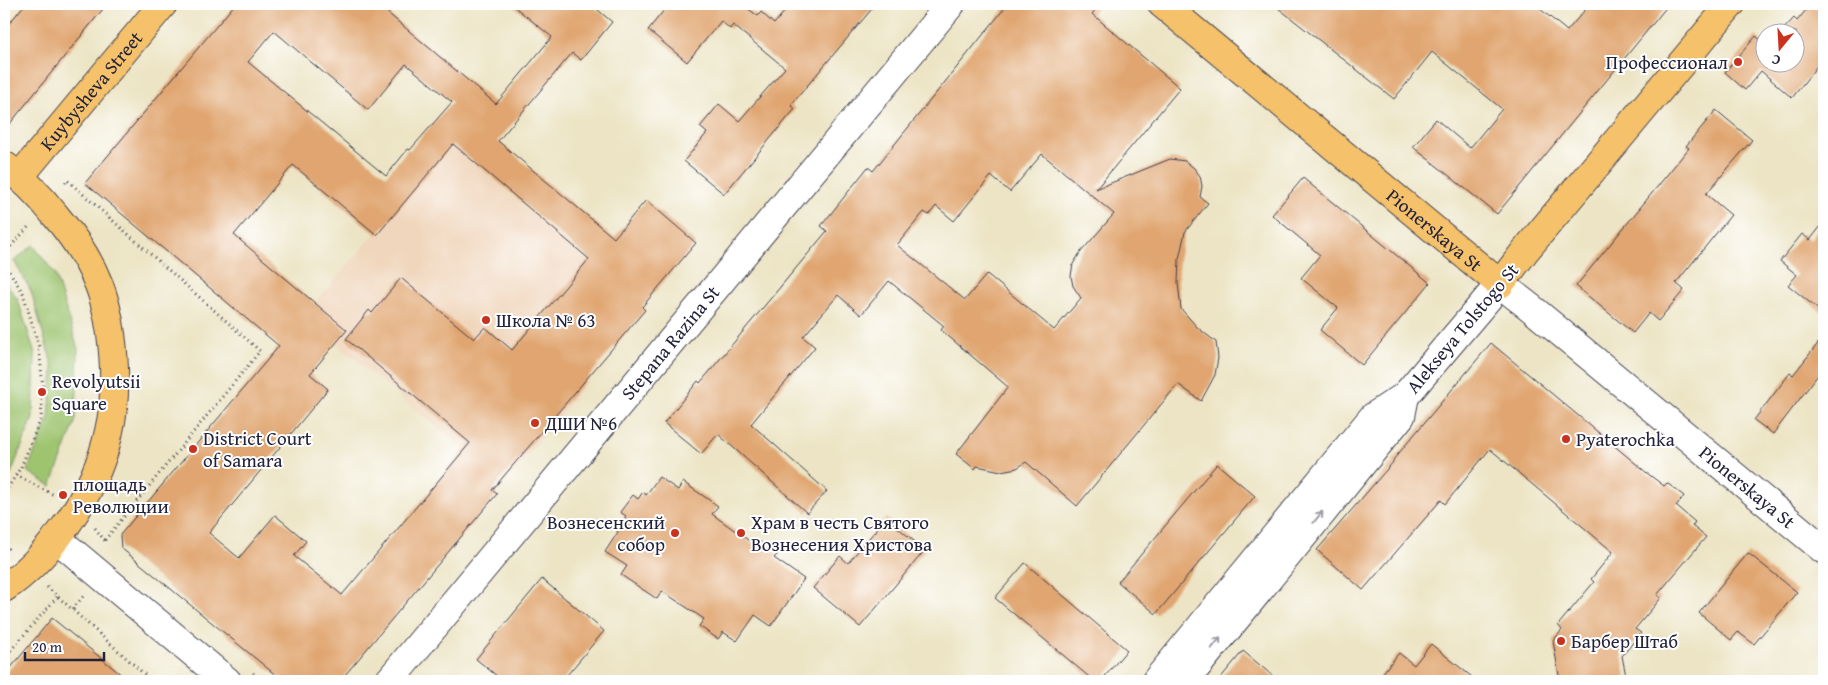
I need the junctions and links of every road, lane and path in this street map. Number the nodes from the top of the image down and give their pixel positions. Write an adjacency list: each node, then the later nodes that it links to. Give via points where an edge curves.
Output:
1 (163, 4): 7 (main road, Kuybysheva Street)
2 (951, 4): 23 (street, Stepana Razina St)
3 (1162, 4): 10 (main road, Pionerskaya St)
4 (1731, 4): 10 (main road, Alekseya Tolstogo St)
5 (4, 125): 6 (path, via 7,128)
6 (4, 132)
7 (12, 171): 13 (main road, via 48,206 78,243 99,285 109,321 113,360 110,430 79,508)
8 (67, 180): 14 (path, via 260,351)
9 (4, 264): 12 (path, via 23,293 40,347 43,387 41,418 21,467)
10 (1500, 284): 11 (street, Alekseya Tolstogo St); 16 (street, Pionerskaya St)
11 (1405, 396): 24 (street, via 1373,417); 25 (street, Alekseya Tolstogo St, one-way to 11, via 1401,416)
12 (4, 494)
13 (56, 538): 17 (main road); 22 (street)
14 (104, 541)
15 (4, 545): 17 (path)
16 (1824, 550)
17 (29, 570): 18 (main road); 19 (path)
18 (4, 588)
19 (57, 597): 20 (path); 21 (path)
20 (4, 658)
21 (152, 681)
22 (227, 681)
23 (389, 681)
24 (1156, 681)
25 (1185, 681)

